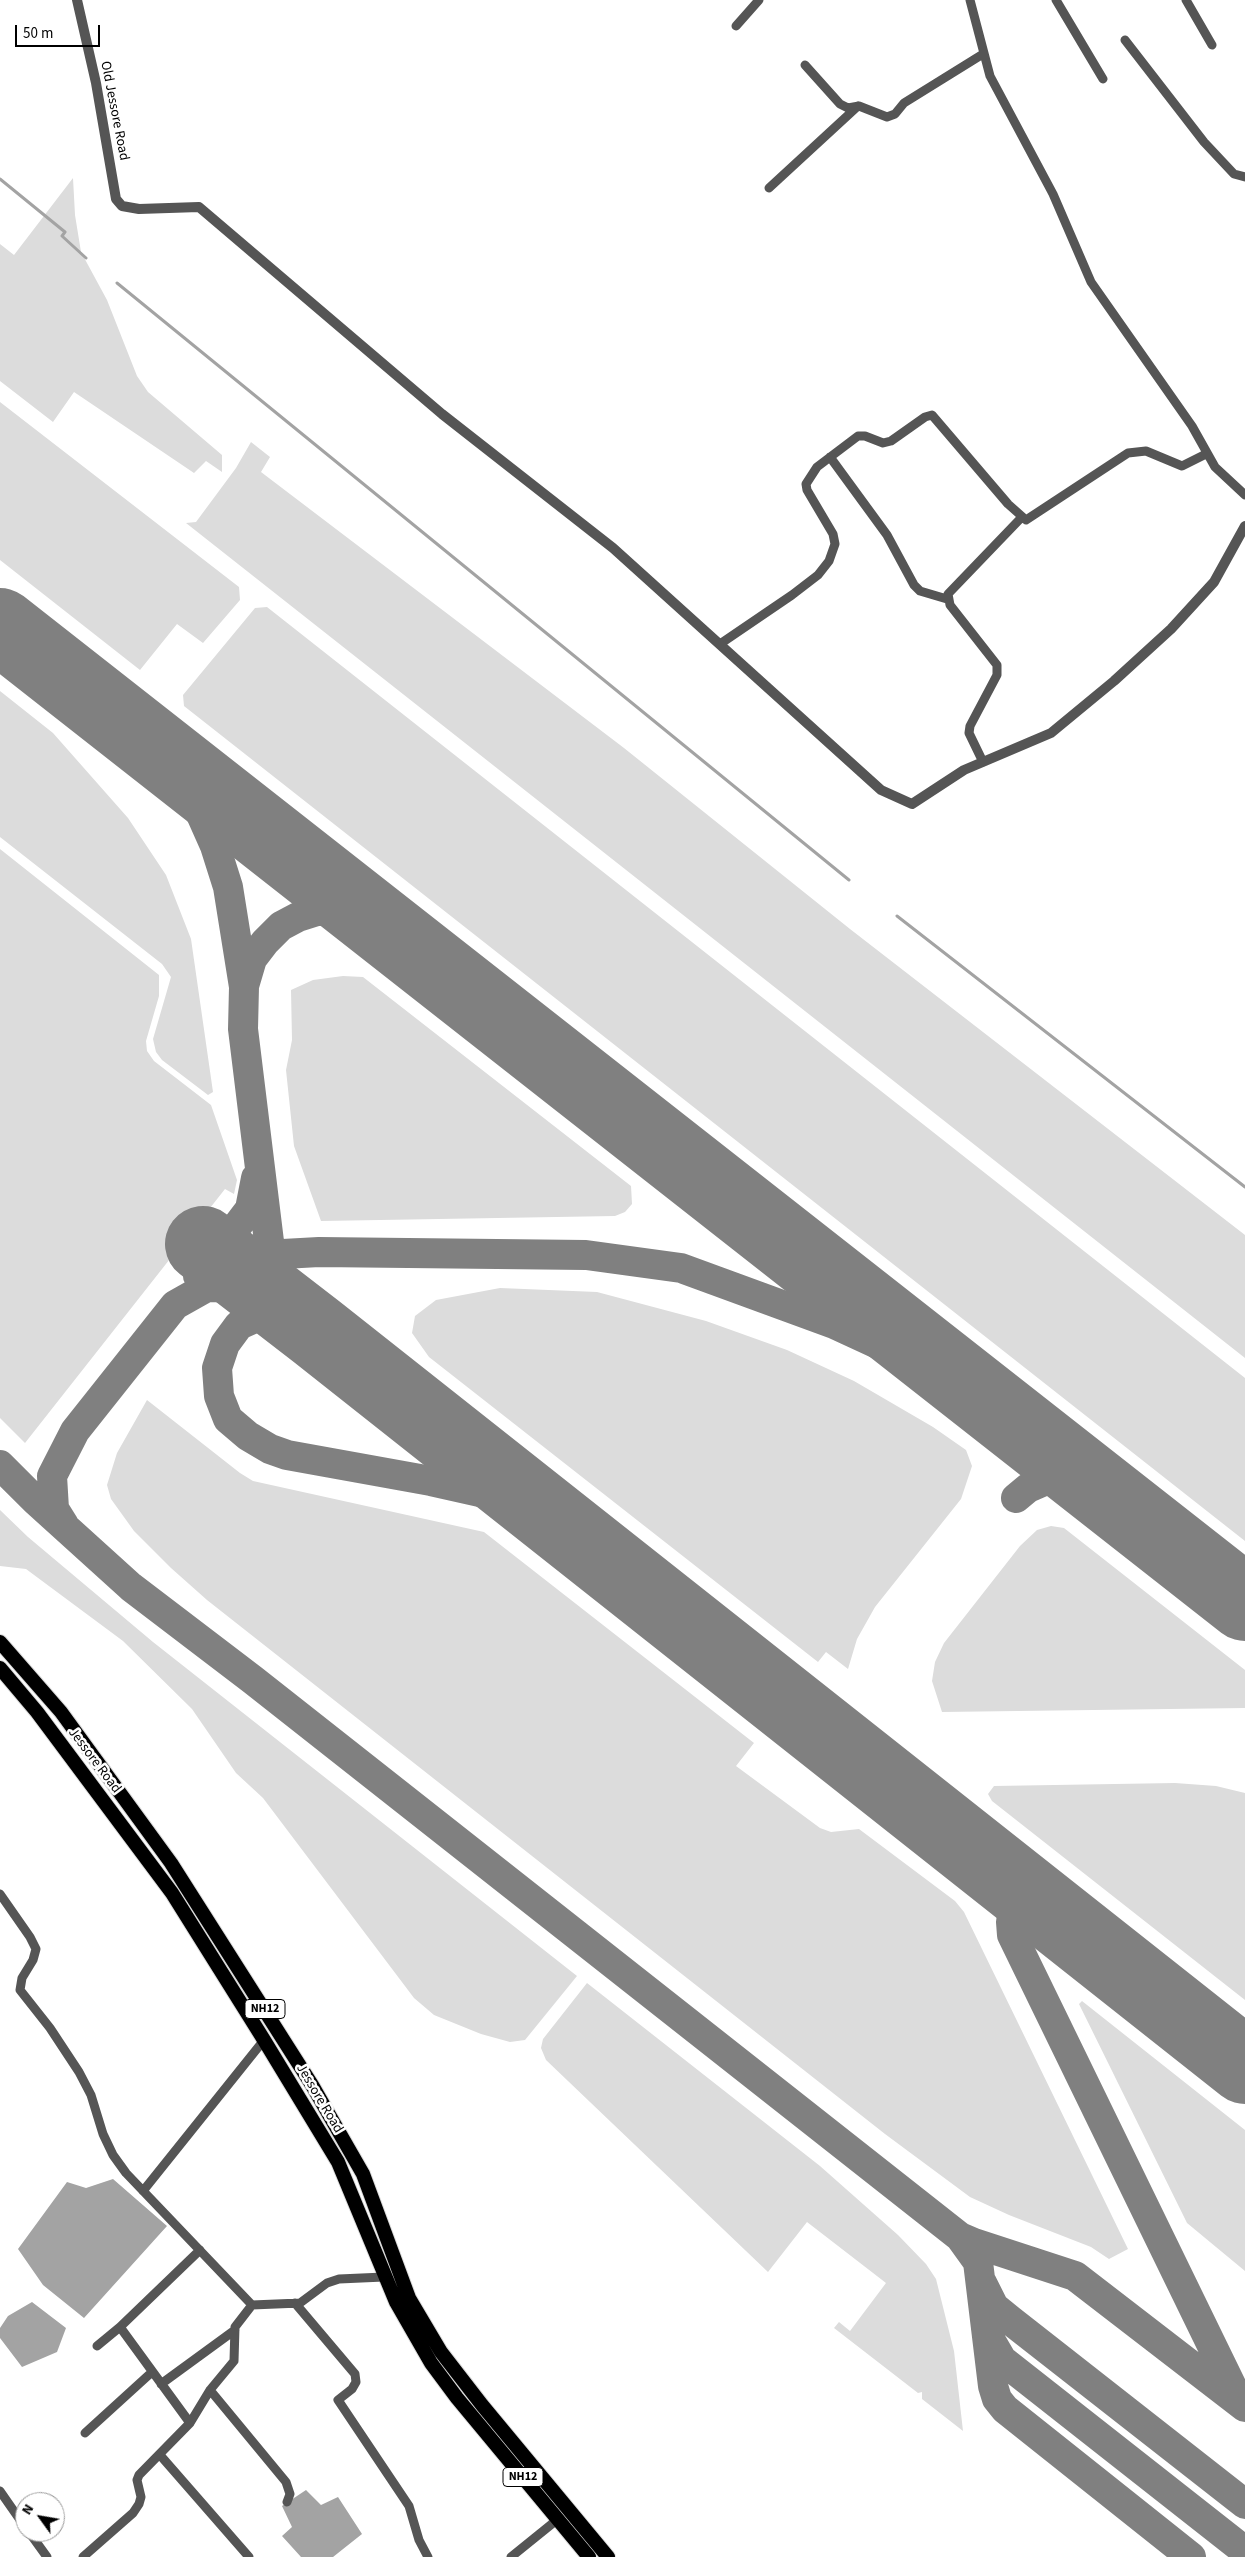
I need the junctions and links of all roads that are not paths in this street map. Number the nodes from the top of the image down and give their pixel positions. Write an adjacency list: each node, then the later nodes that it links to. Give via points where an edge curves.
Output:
1 (77, 0): 21 (street, Old Jessore Road, via 96,83 116,199 122,206 139,209 199,207 442,414 613,548)
2 (759, 0): 6 (street)
3 (970, 0): 9 (street)
4 (1056, 0): 11 (street)
5 (1186, 0): 8 (street)
6 (736, 26)
7 (1125, 40): 13 (street, via 1204,142 1234,174)
8 (1212, 45)
9 (983, 54): 12 (street, via 904,103 895,114 887,117); 15 (street, via 990,76 1053,194 1091,282 1192,426)
10 (805, 66): 12 (street, via 840,104 848,108)
11 (1103, 79)
12 (858, 106): 14 (street)
13 (1245, 177)
14 (770, 188)
15 (1206, 454): 17 (street, via 1224,478); 18 (street, via 1182,466 1146,451 1128,453 1030,519)
16 (830, 457): 18 (street, via 858,436 883,443 891,441 932,415); 20 (street, via 887,535 914,585 920,592); 21 (street, via 817,467 806,484 833,534 835,544 829,561 818,575 792,595)
17 (1245, 495)
18 (1021, 518): 20 (street, via 952,588)
19 (1245, 526): 22 (street, via 1214,582 1171,629 1114,681 1051,733)
20 (947, 599): 22 (street, via 997,665 997,675 970,726 969,733)
21 (720, 644): 22 (street, via 881,790 912,804 964,770)
22 (983, 762)
23 (0, 1642): 52 (highway, NH12, via 61,1712 171,1863 312,2085 363,2174 409,2298 441,2352)
24 (0, 1668): 26 (highway, Jessore Road / NH12, via 172,1893)
25 (0, 1894): 27 (street, via 36,1949 20,1990 79,2072 113,2155)
26 (264, 2040): 27 (street); 29 (highway, Jessore Road / NH12, via 338,2162)
27 (143, 2191): 28 (street)
28 (200, 2250): 31 (street); 32 (street)
29 (384, 2277): 30 (street, via 339,2279); 44 (highway, Jessore Road / NH12, via 431,2363)
30 (295, 2303): 31 (street); 49 (street, via 355,2374 356,2382 352,2389 338,2400 409,2506)
31 (252, 2305): 33 (street)
32 (120, 2327): 34 (street); 35 (street)
33 (235, 2330): 36 (street); 37 (street, via 234,2361)
34 (97, 2346)
35 (152, 2372): 36 (street); 39 (street)
36 (161, 2384): 38 (street)
37 (210, 2390): 38 (street); 42 (street, via 282,2477 290,2494)
38 (190, 2423): 40 (street)
39 (85, 2433)
40 (160, 2456): 47 (street, via 142,2471 137,2480 141,2497 133,2513); 48 (street)
41 (0, 2491): 43 (street)
42 (287, 2502)
43 (15, 2512)
44 (558, 2519): 50 (street); 51 (highway, Jessore Road / NH12)
45 (36, 2542): 46 (street)
46 (47, 2557)
47 (83, 2557)
48 (249, 2557)
49 (428, 2557)
50 (511, 2557)
51 (589, 2557)
52 (608, 2557)

